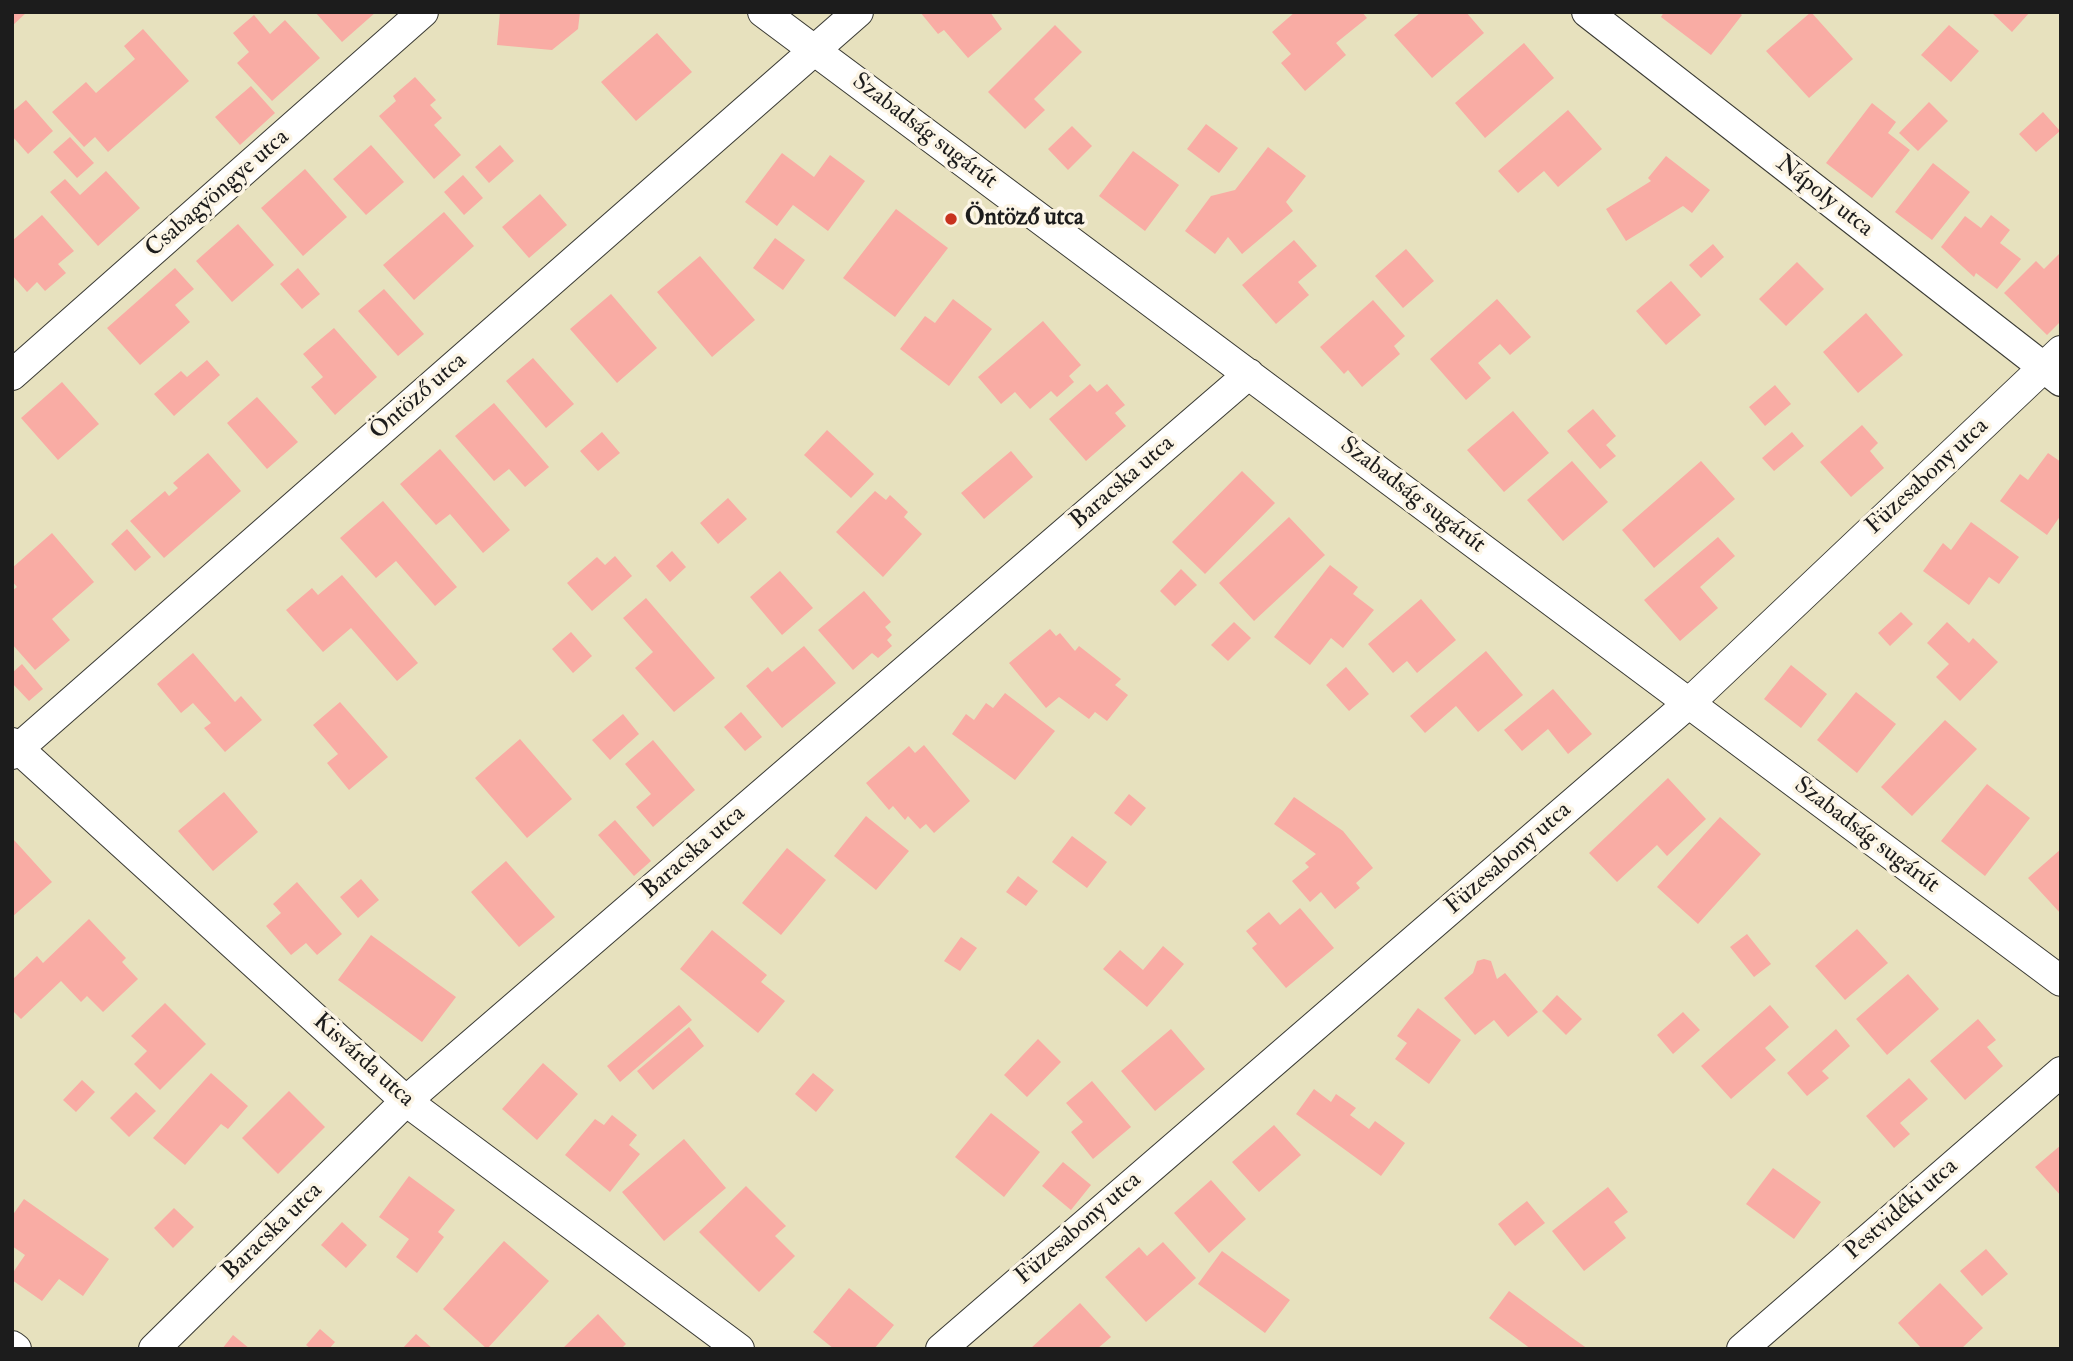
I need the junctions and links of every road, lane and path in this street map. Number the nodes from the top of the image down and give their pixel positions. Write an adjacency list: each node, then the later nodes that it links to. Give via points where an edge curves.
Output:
1 (423, 12): 8 (street, Csabagyöngye utca)
2 (764, 12): 5 (street, Szabadság sugárút)
3 (859, 12): 5 (street, Öntöző utca)
4 (1587, 12): 6 (street, Nápoly utca)
5 (814, 50): 7 (street, Szabadság sugárút); 10 (street, Öntöző utca)
6 (2055, 367): 9 (street, Füzesabony utca)
7 (1249, 374): 9 (street, Szabadság sugárút); 13 (street, Baracska utca)
8 (12, 375)
9 (1689, 703): 11 (street, Szabadság sugárút); 16 (street, Füzesabony utca)
10 (14, 749): 13 (street, Kisvárda utca)
11 (2061, 981)
12 (2061, 1072): 17 (street, Pestvidéki utca)
13 (406, 1101): 14 (street, Baracska utca); 15 (street, Kisvárda utca)
14 (154, 1349)
15 (739, 1349)
16 (941, 1349)
17 (1742, 1349)

